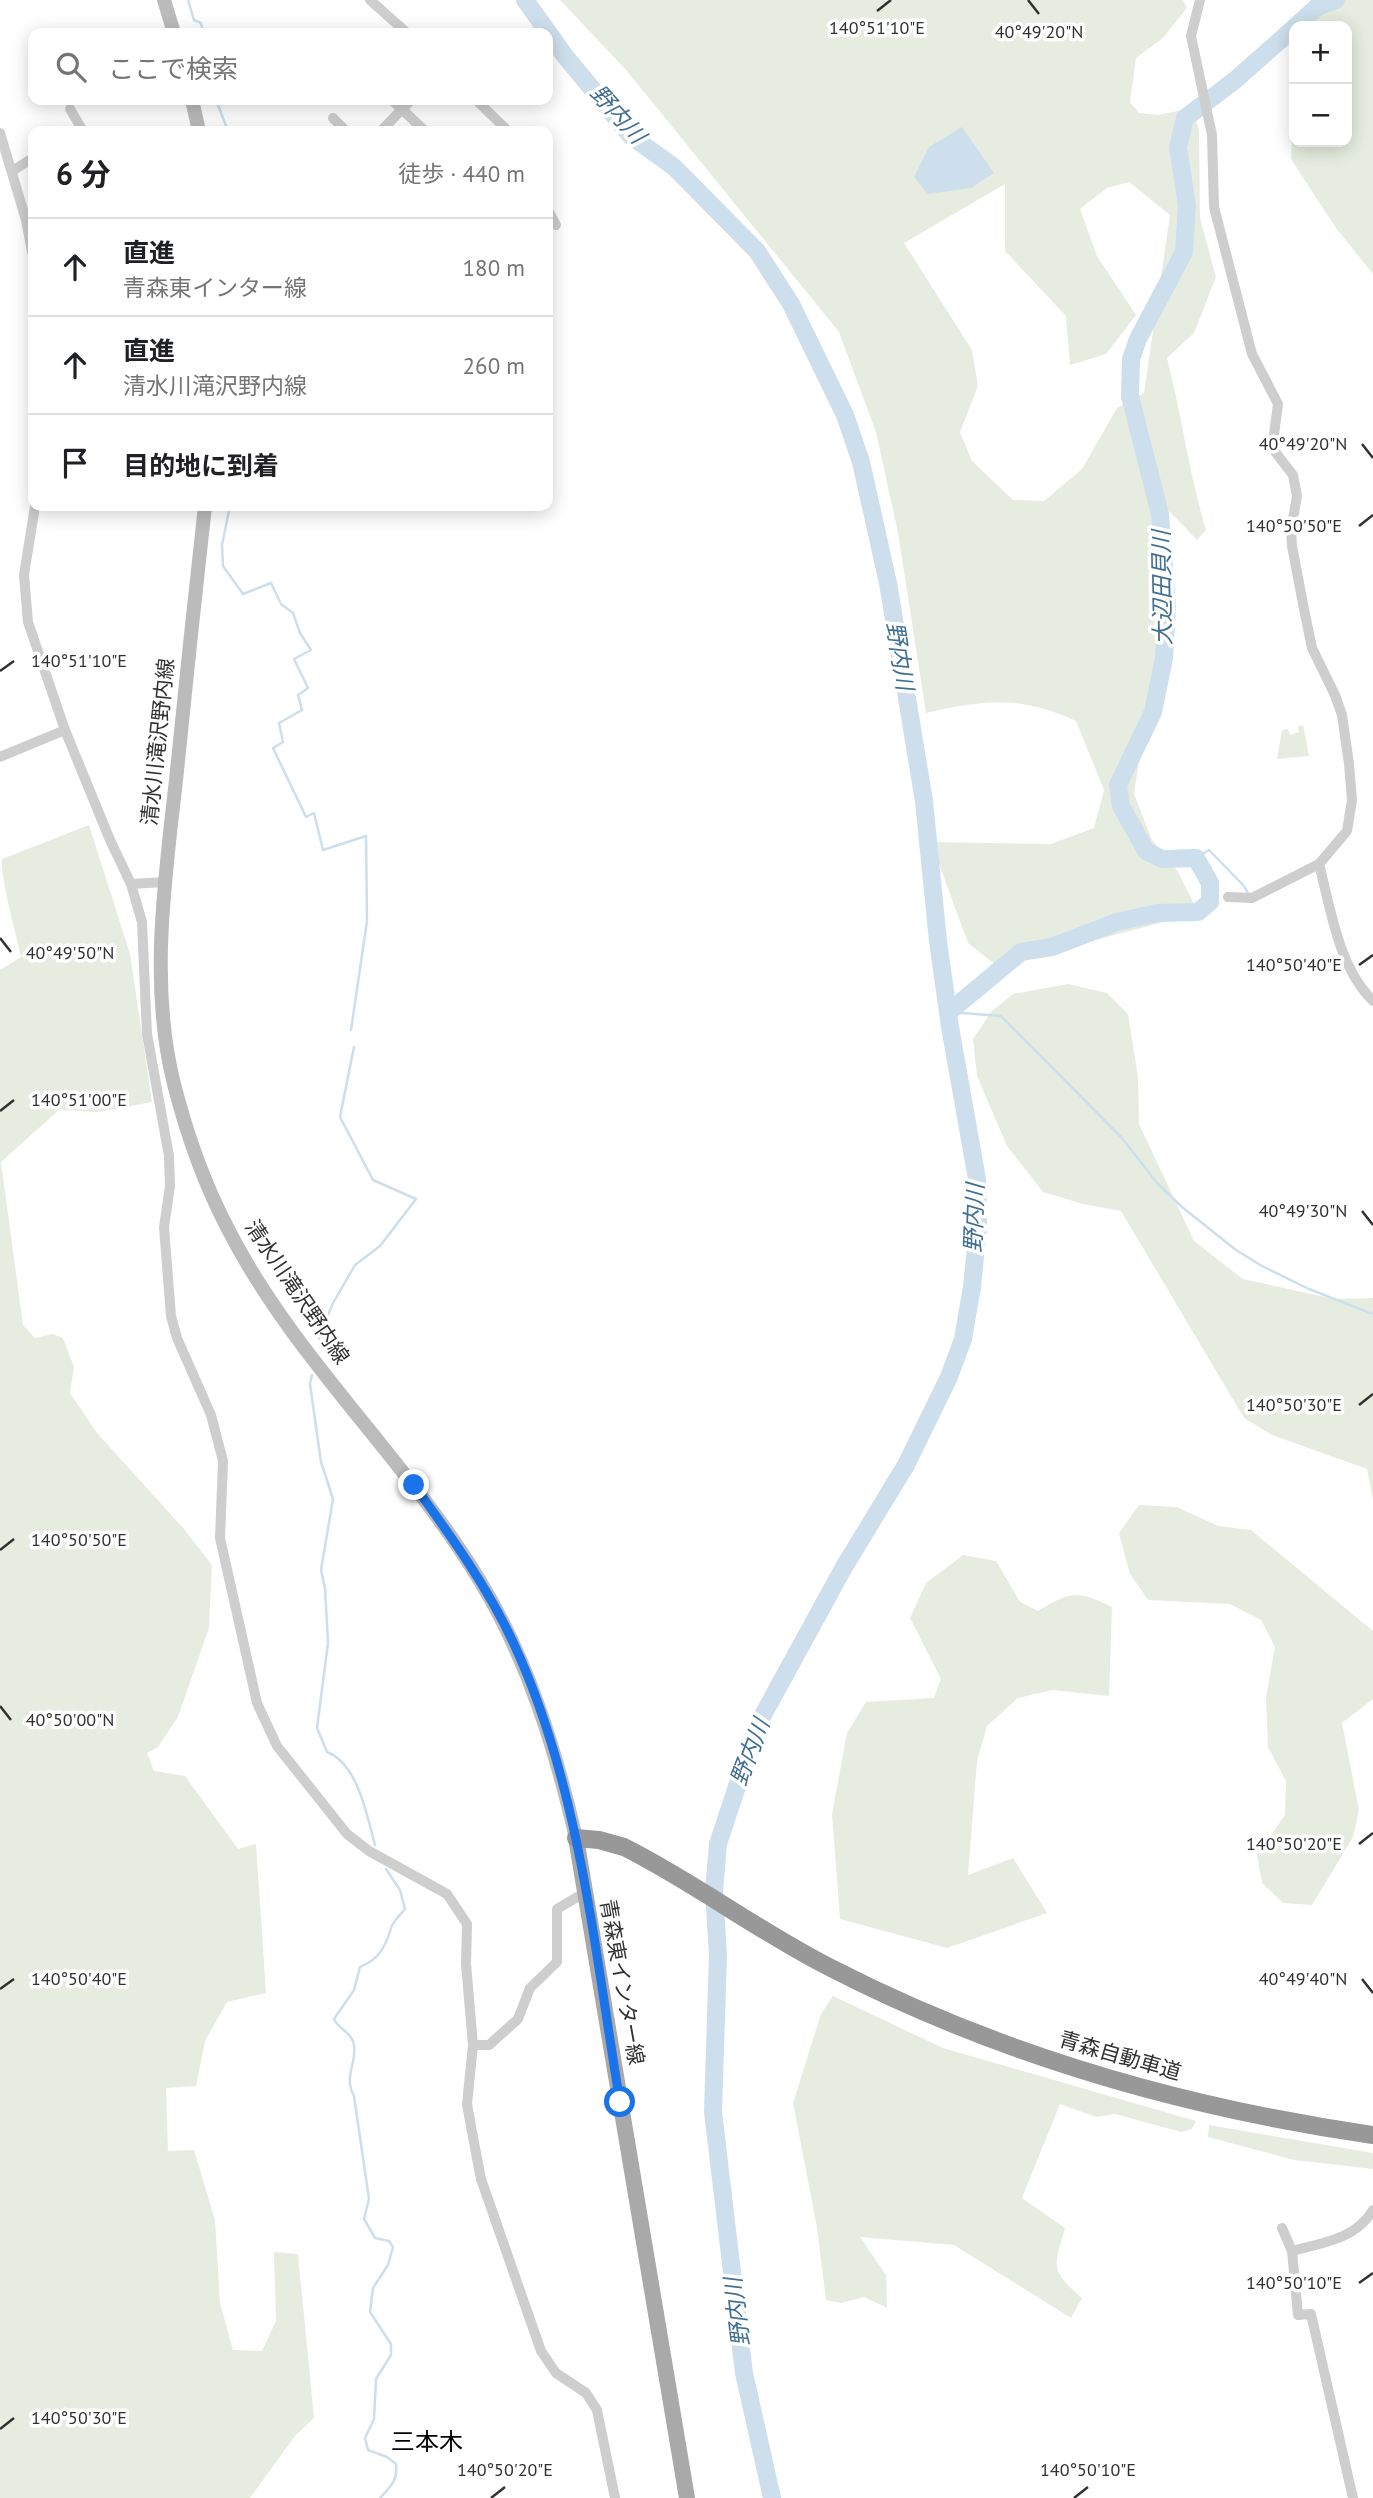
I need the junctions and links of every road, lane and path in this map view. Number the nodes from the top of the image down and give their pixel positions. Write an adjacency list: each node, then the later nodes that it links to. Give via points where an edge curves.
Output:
1 (164, 0): 4 (main road)
2 (370, 0): 5 (street)
3 (1200, 0): 29 (street, via 1191,36 1212,135 1214,207 1252,354 1278,404 1273,442 1293,475 1297,496 1291,530 1304,609 1312,648 1335,695 1349,764 1352,800 1348,831)
4 (172, 28)
5 (401, 28)
6 (193, 105): 14 (main road)
7 (397, 105): 11 (street)
8 (405, 105): 11 (street)
9 (481, 105): 18 (street)
10 (70, 109): 13 (street)
11 (401, 109): 16 (street); 17 (street)
12 (333, 118): 15 (street)
13 (78, 126)
14 (198, 126)
15 (341, 126)
16 (386, 126)
17 (420, 126)
18 (503, 126)
19 (0, 133): 21 (street)
20 (28, 161): 21 (street)
21 (12, 171): 22 (street)
22 (28, 212)
23 (553, 219): 24 (street)
24 (556, 225)
25 (34, 511): 27 (street, via 24,575 28,622)
26 (204, 511): 30 (main road, 清水川滝沢野内線)
27 (65, 730): 28 (street); 31 (street)
28 (0, 757)
29 (1319, 864): 32 (street, via 1252,898); 33 (street, via 1340,944)
30 (165, 882): 31 (street); 34 (main road, 清水川滝沢野内線, via 164,1034 174,1084 210,1190 265,1290 414,1485 481,1582 538,1703)
31 (131, 884): 36 (street, via 142,922 148,1034 169,1156 164,1227 172,1316 211,1415 223,1461 219,1538 257,1703 277,1746 347,1834 447,1894 461,1912 467,1924)
32 (1228, 897)
33 (1373, 1001)
34 (576, 1838): 35 (main road, 青森東インター線); 37 (highway, 青森自動車道, via 615,1843 826,1966 1033,2054 1230,2110)
35 (584, 1893): 36 (street, via 557,1909 556,1962 530,1988 518,2019 489,2045); 42 (main road, 青森東インター線)
36 (473, 2045): 41 (street, via 467,2105 481,2179 541,2351 556,2373 586,2393 597,2410)
37 (1373, 2136)
38 (1373, 2210): 40 (street, via 1349,2234)
39 (1282, 2228): 40 (street)
40 (1292, 2251): 43 (street, via 1298,2315 1311,2314)
41 (615, 2498)
42 (687, 2498)
43 (1353, 2498)

